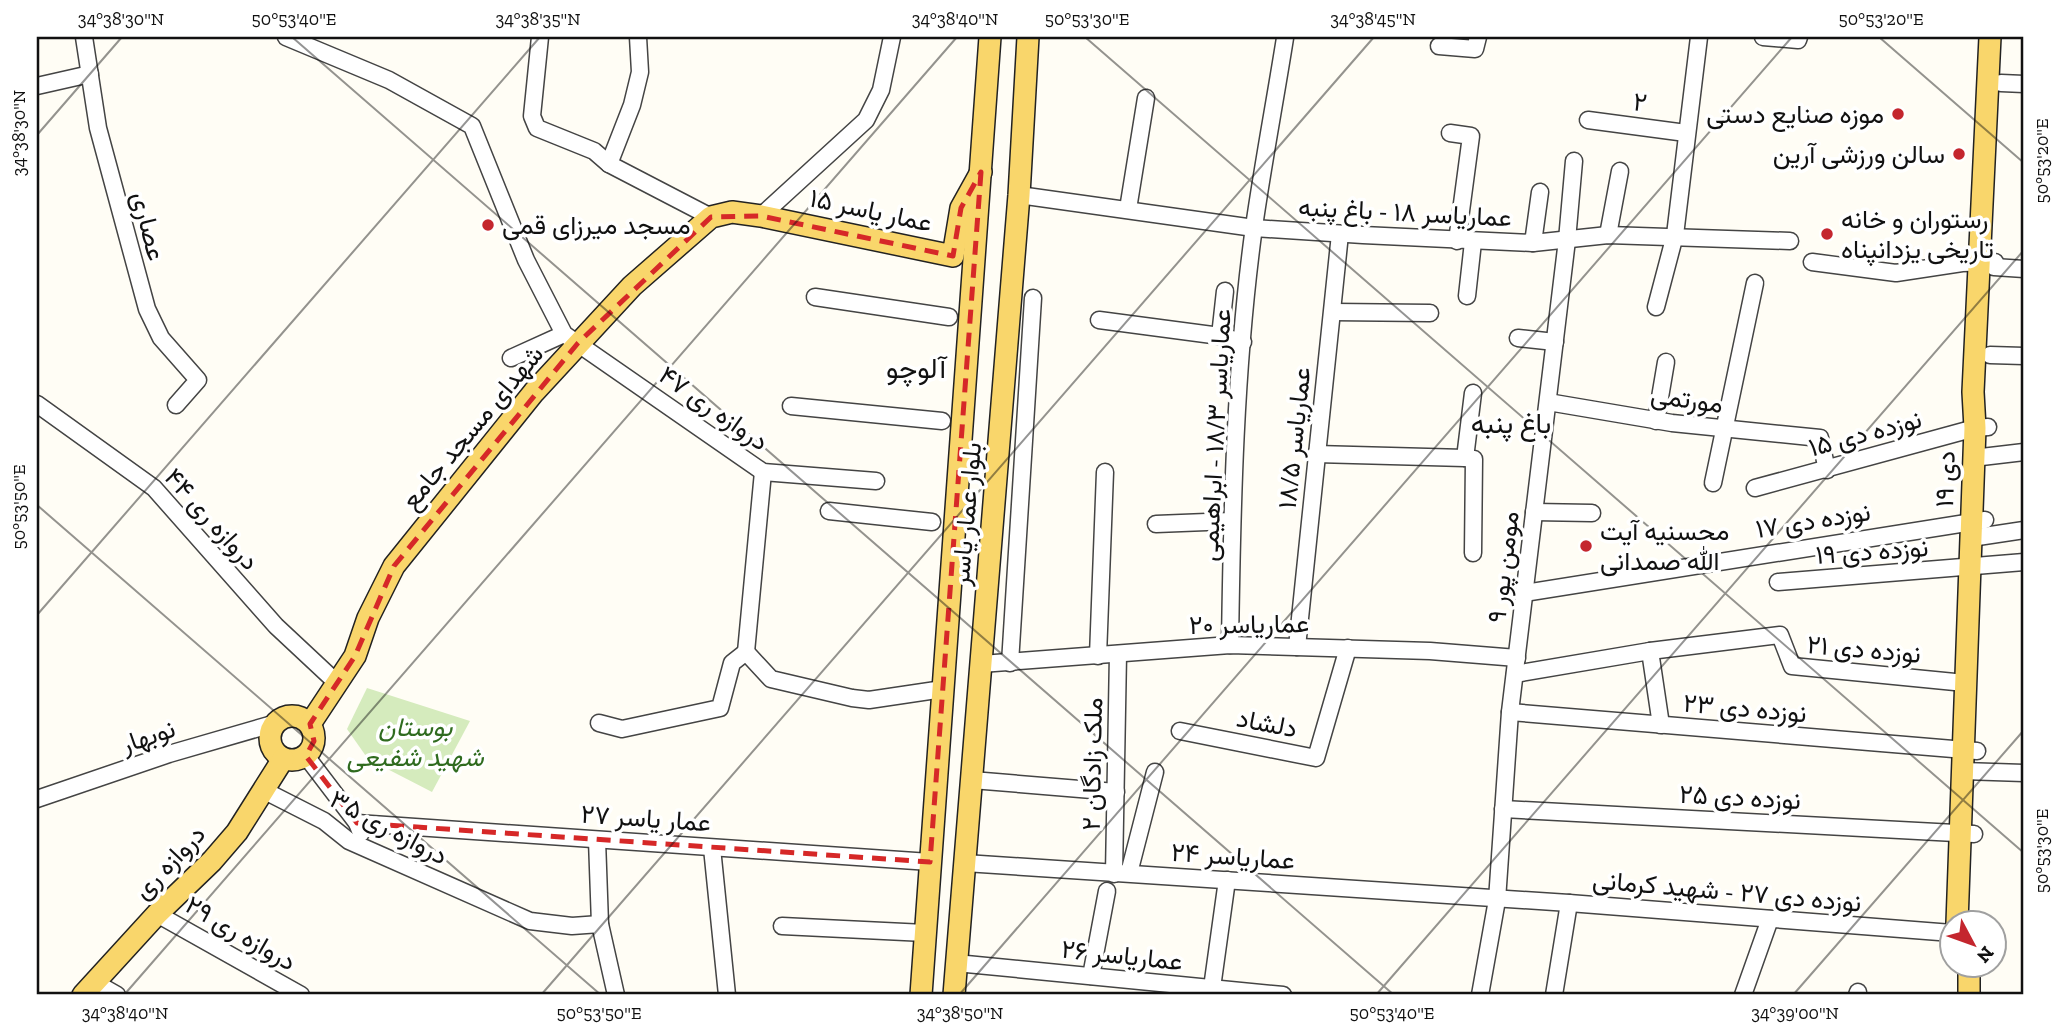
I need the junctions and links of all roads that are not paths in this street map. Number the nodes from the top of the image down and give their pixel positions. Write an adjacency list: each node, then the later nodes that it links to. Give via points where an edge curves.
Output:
1 (84, 37): 16 (street, عصاری)
2 (286, 37): 56 (street, via 389,80 472,126 526,260)
3 (540, 37): 25 (street, via 532,116 537,128 594,150)
4 (638, 37): 25 (street, via 639,72 632,105)
5 (892, 37): 32 (street, via 881,90 866,120)
6 (990, 37): 27 (main road, بلوار عمار یاسر)
7 (1028, 37): 29 (main road, بلوار عمار یاسر)
8 (1478, 37): 15 (street, via 1475,49)
9 (1699, 37): 23 (street)
10 (1763, 37): 14 (street)
11 (1990, 37): 42 (main road, ۱۹ دی)
12 (2003, 37): 17 (main road, ۱۹ دی)
13 (1285, 38): 33 (street, عماریاسر ۱۸/۳ - ابراهیمی)
14 (1798, 38)
15 (1439, 46)
16 (90, 74): 19 (street); 66 (street, عصاری, via 98,128 147,309 161,338 198,380)
17 (2001, 83): 18 (street); 42 (main road, ۱۹ دی)
18 (2024, 84)
19 (37, 86)
20 (1146, 98): 30 (street)
21 (1588, 120): 23 (street, ۲)
22 (1450, 133): 38 (street, via 1471,136)
23 (1686, 133): 36 (street)
24 (1574, 161): 37 (street, مومن پور ۹)
25 (608, 164): 31 (street)
26 (1620, 171): 35 (street)
27 (981, 172): 32 (main road, عمار یاسر ۱۵, via 961,208 953,256); 108 (main road, بلوار عمار یاسر)
28 (1540, 192): 40 (street)
29 (1019, 195): 30 (street, عماریاسر ۱۸ - باغ پنبه); 104 (main road, بلوار عمار یاسر)
30 (1128, 209): 33 (street, عماریاسر ۱۸ - باغ پنبه)
31 (721, 215): 32 (main road, عمار یاسر ۱۵); 56 (main road, شهدای مسجد جامع)
32 (761, 216)
33 (1254, 228): 34 (street, عماریاسر ۱۸ - باغ پنبه); 57 (street, عماریاسر ۱۸/۳ - ابراهیمی)
34 (1340, 234): 38 (street, عماریاسر ۱۸ - باغ پنبه); 50 (street, عماریاسر ۱۸/۵)
35 (1608, 235): 36 (street, عماریاسر ۱۸ - باغ پنبه); 37 (street, عماریاسر ۱۸ - باغ پنبه)
36 (1675, 235): 39 (street, عماریاسر ۱۸ - باغ پنبه); 49 (street)
37 (1567, 240): 40 (street, عماریاسر ۱۸ - باغ پنبه); 58 (street, مومن پور ۹)
38 (1465, 241): 40 (street, عماریاسر ۱۸ - باغ پنبه); 46 (street)
39 (1790, 241)
40 (1533, 243)
41 (1812, 262): 42 (street, via 1896,273)
42 (1990, 263): 43 (street); 59 (main road, ۱۹ دی); 70 (main road, ۱۹ دی, via 1973,392)
43 (2024, 269)
44 (1755, 283): 71 (street)
45 (1225, 291): 54 (street)
46 (1467, 296)
47 (815, 297): 52 (street)
48 (1033, 298): 103 (street)
49 (1656, 307)
50 (1333, 312): 51 (street); 73 (street, عماریاسر ۱۸/۵)
51 (1430, 313)
52 (949, 317)
53 (1099, 320): 54 (street)
54 (1220, 336): 57 (street)
55 (1518, 338): 58 (street)
56 (571, 339): 61 (street); 78 (street, دروازه ری ۴۷); 106 (main road, شهدای مسجد جامع, via 394,566 355,656)
57 (1243, 342): 85 (street, عماریاسر ۱۸/۳ - ابراهیمی)
58 (1555, 342): 64 (street, مومن پور ۹)
59 (1990, 355): 60 (street); 70 (main road, ۱۹ دی)
60 (2024, 356)
61 (511, 358)
62 (1666, 362): 69 (street)
63 (1473, 393): 75 (street)
64 (1548, 402): 69 (street, مورتمی); 83 (street, مومن پور ۹)
65 (37, 404): 106 (street, دروازه ری ۴۴, via 154,488 268,617)
66 (176, 405)
67 (791, 406): 68 (street)
68 (942, 421)
69 (1656, 421): 71 (street, مورتمی)
70 (1981, 428): 74 (main road, ۱۹ دی); 76 (street, نوزده دی ۱۵)
71 (1722, 429): 76 (street, مورتمی, via 1820,438); 80 (street)
72 (2024, 452): 74 (street)
73 (1316, 454): 75 (street); 97 (street, عماریاسر ۱۸/۵)
74 (1980, 457): 88 (main road, ۱۹ دی)
75 (1465, 458): 90 (street, via 1474,459)
76 (1827, 470): 81 (street, نوزده دی ۱۵)
77 (1105, 471): 102 (street)
78 (762, 472): 79 (street, دروازه ری ۴۷); 100 (street)
79 (876, 481)
80 (1713, 483)
81 (1755, 488)
82 (829, 511): 86 (street)
83 (1534, 512): 84 (street); 94 (street, مومن پور ۹)
84 (1592, 513)
85 (1232, 521): 87 (street); 96 (street, عماریاسر ۱۸/۳ - ابراهیمی)
86 (932, 522)
87 (1156, 524)
88 (1978, 529): 89 (street, نوزده دی ۱۷); 92 (main road, ۱۹ دی); 94 (street, نوزده دی ۱۷)
89 (2024, 530)
90 (1473, 553)
91 (2024, 562): 92 (street, نوزده دی ۱۹)
92 (1977, 567): 93 (street, نوزده دی ۱۹); 107 (main road, ۱۹ دی); 117 (main road, ۱۹ دی)
93 (1778, 582)
94 (1524, 593): 105 (street, مومن پور ۹)
95 (1780, 635): 99 (street, عماریاسر ۲۰); 107 (street, نوزده دی ۲۱, via 1792,666)
96 (1230, 645): 97 (street, عماریاسر ۲۰); 101 (street, عماریاسر ۲۰)
97 (1297, 647): 98 (street, عماریاسر ۲۰)
98 (1348, 648): 105 (street, عماریاسر ۲۰); 114 (street, دلشاد, via 1317,758)
99 (1650, 651): 105 (street, عماریاسر ۲۰); 113 (street)
100 (746, 652): 108 (street, via 771,679 852,698 869,701); 111 (street, via 732,663 720,708 622,729)
101 (1118, 654): 102 (street, عماریاسر ۲۰); 122 (street, ۲ ملک زادگان)
102 (1098, 656): 103 (street, عماریاسر ۲۰)
103 (1010, 663): 104 (street, عماریاسر ۲۰)
104 (981, 664): 120 (main road, بلوار عمار یاسر)
105 (1516, 666): 109 (street, مومن پور ۹)
106 (337, 683): 112 (main road, شهدای مسجد جامع)
107 (1965, 683): 117 (main road, ۱۹ دی)
108 (943, 689): 130 (main road, بلوار عمار یاسر)
109 (1510, 712): 113 (street, نوزده دی ۲۳); 124 (street, مومن پور ۹)
110 (276, 723): 112 (main road, via 293,715); 116 (main road, via 270,742); 123 (street, نوبهار)
111 (599, 723)
112 (310, 724): 115 (main road, via 314,741)
113 (1661, 725): 117 (street, نوزده دی ۲۳)
114 (1180, 732)
115 (306, 756): 116 (main road); 125 (street)
116 (283, 759): 121 (main road, دروازه ری)
117 (1970, 761): 119 (street, نوزده دی ۲۳); 126 (main road, ۱۹ دی)
118 (1155, 772): 132 (street)
119 (2024, 773)
120 (972, 780): 122 (street); 131 (main road, بلوار عمار یاسر)
121 (265, 791): 128 (street, دروازه ری ۳۵, via 324,821); 139 (main road, دروازه ری, via 212,861)
122 (1116, 792): 132 (street, ۲ ملک زادگان)
123 (37, 799)
124 (1503, 809): 126 (street, نوزده دی ۲۵); 135 (street, مومن پور ۹)
125 (357, 823): 127 (street, عمار یاسر ۲۷); 128 (street, via 361,836)
126 (1967, 833): 137 (main road, ۱۹ دی); 138 (main road, ۱۹ دی)
127 (597, 839): 129 (street, عمار یاسر ۲۷); 141 (street)
128 (354, 843): 141 (street, دروازه ری ۳۵, via 544,924)
129 (712, 848): 130 (street, عمار یاسر ۲۷); 152 (street)
130 (930, 862): 144 (main road, بلوار عمار یاسر)
131 (965, 863): 132 (street, عماریاسر ۲۴); 145 (main road, بلوار عمار یاسر)
132 (1122, 874): 133 (street, عماریاسر ۲۴)
133 (1227, 880): 135 (street, عماریاسر ۲۴); 148 (street)
134 (1107, 891): 146 (street)
135 (1497, 900): 136 (street, نوزده دی ۲۷ - شهید کرمانی); 156 (street, مومن پور ۹)
136 (1569, 903): 140 (street, نوزده دی ۲۷ - شهید کرمانی); 157 (street)
137 (1959, 909)
138 (1970, 909)
139 (157, 914): 147 (main road, دروازه ری); 150 (street, دروازه ری ۲۹)
140 (1770, 919): 143 (street, نوزده دی ۲۷ - شهید کرمانی); 158 (street)
141 (600, 924): 151 (street)
142 (782, 926): 144 (street)
143 (1938, 932)
144 (925, 933): 153 (main road, بلوار عمار یاسر)
145 (956, 963): 146 (street, عماریاسر ۲۶); 154 (main road, بلوار عمار یاسر)
146 (1091, 976): 148 (street, عماریاسر ۲۶)
147 (89, 989): 149 (street)
148 (1211, 992): 155 (street, عماریاسر ۲۶)
149 (117, 995)
150 (301, 995)
151 (616, 995)
152 (727, 995)
153 (920, 995)
154 (954, 995)
155 (1283, 995)
156 (1480, 995)
157 (1554, 995)
158 (1743, 995)

